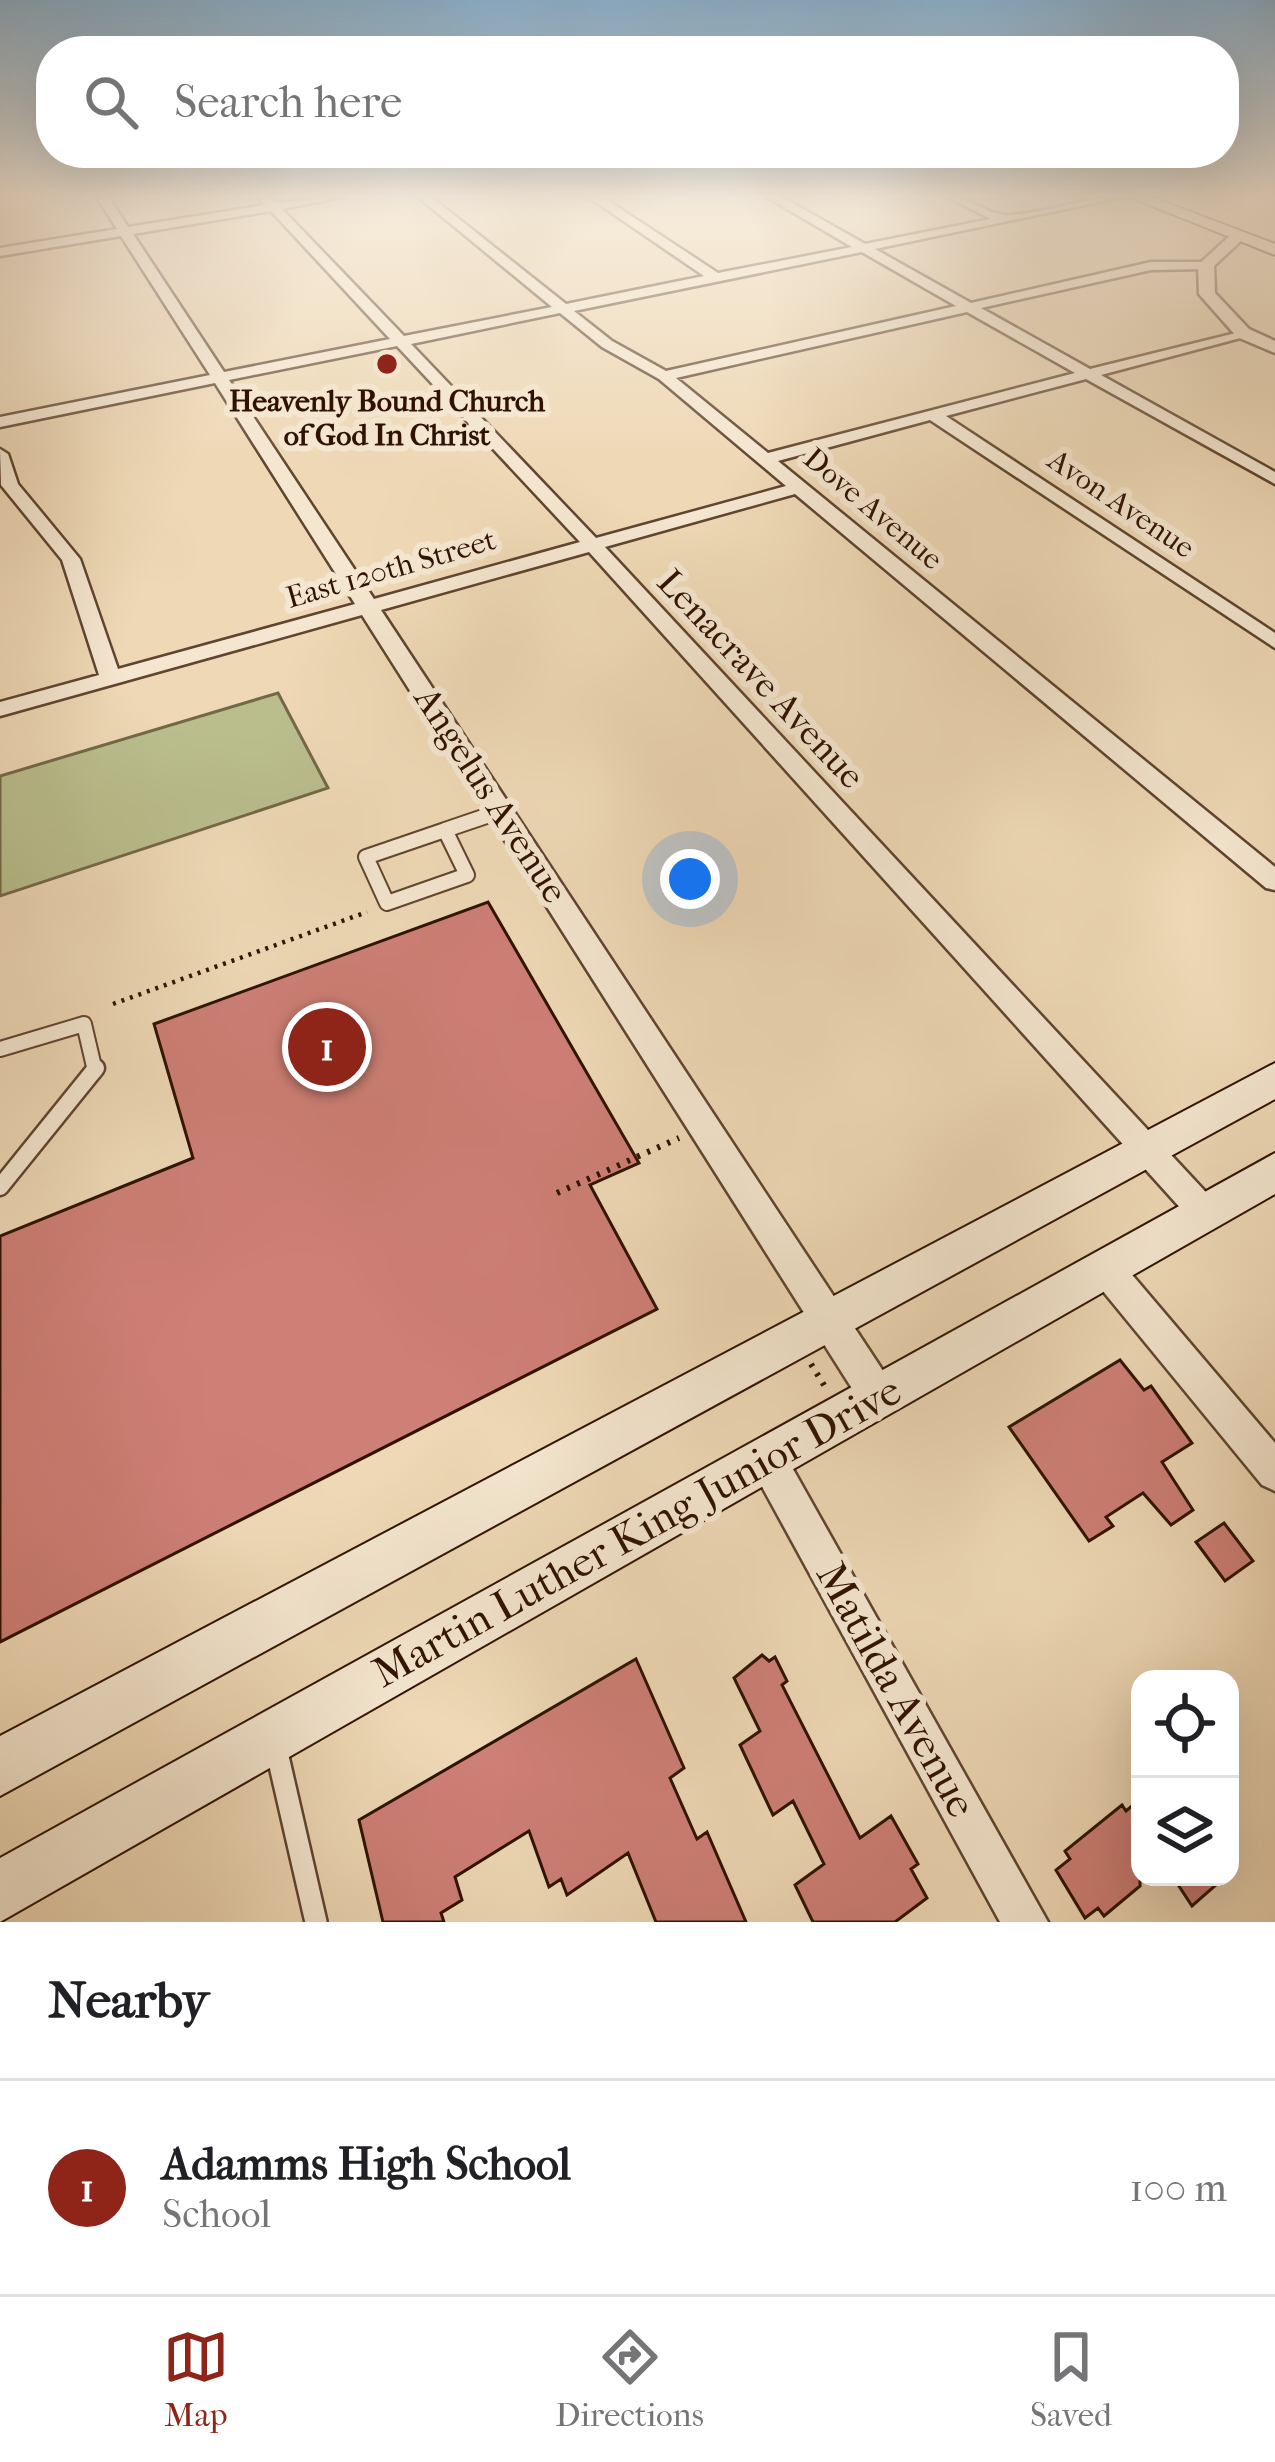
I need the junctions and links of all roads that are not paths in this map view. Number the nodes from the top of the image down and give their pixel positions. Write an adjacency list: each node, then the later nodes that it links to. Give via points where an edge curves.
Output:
1 (161, 286): 15 (street, Angelus Avenue)
2 (348, 286): 11 (street, Lenacrave Avenue)
3 (534, 286): 9 (street, Dove Avenue)
4 (677, 286): 9 (street)
5 (931, 286): 8 (street)
6 (1064, 286): 8 (street)
7 (1207, 286): 10 (street)
8 (969, 307): 13 (street); 14 (street)
9 (562, 308): 11 (street); 14 (street, Dove Avenue)
10 (1243, 333): 12 (street); 13 (street)
11 (400, 340): 15 (street); 22 (street, Lenacrave Avenue)
12 (1275, 348)
13 (1088, 375): 16 (street); 20 (street)
14 (664, 376): 19 (street, Dove Avenue)
15 (221, 377): 17 (street); 23 (street, Angelus Avenue)
16 (933, 415): 19 (street); 24 (street, Avon Avenue)
17 (0, 422)
18 (0, 454): 25 (street, via 10,485 71,559)
19 (766, 459): 21 (street, Dove Avenue)
20 (1275, 479)
21 (800, 488): 22 (street, East 120th Street); 29 (street, Dove Avenue)
22 (592, 544): 23 (street, East 120th Street); 32 (street, Lenacrave Avenue)
23 (370, 606): 25 (street, East 120th Street); 27 (street, Angelus Avenue)
24 (1275, 643)
25 (111, 679): 26 (street, East 120th Street)
26 (0, 709)
27 (502, 811): 28 (lane); 37 (street, Angelus Avenue)
28 (445, 830): 28 (lane, via 366,856 387,903 467,875)
29 (1275, 881)
30 (0, 1049): 34 (lane, via 84,1024 96,1070)
31 (1275, 1080): 32 (main road)
32 (1147, 1149): 35 (street, Lenacrave Avenue); 37 (main road)
33 (1275, 1172): 35 (main road, Martin Luther King Junior Drive)
34 (0, 1187)
35 (1204, 1212): 36 (main road, Martin Luther King Junior Drive)
36 (1105, 1268): 38 (main road, Martin Luther King Junior Drive); 40 (street)
37 (818, 1338): 38 (street, Angelus Avenue); 42 (main road)
38 (856, 1398): 39 (main road, Martin Luther King Junior Drive)
39 (766, 1459): 41 (main road, Martin Luther King Junior Drive); 45 (street, Matilda Avenue)
40 (1275, 1472)
41 (273, 1737): 43 (main road, Martin Luther King Junior Drive); 44 (lane)
42 (0, 1767)
43 (0, 1892)
44 (316, 1922)
45 (1025, 1922)

